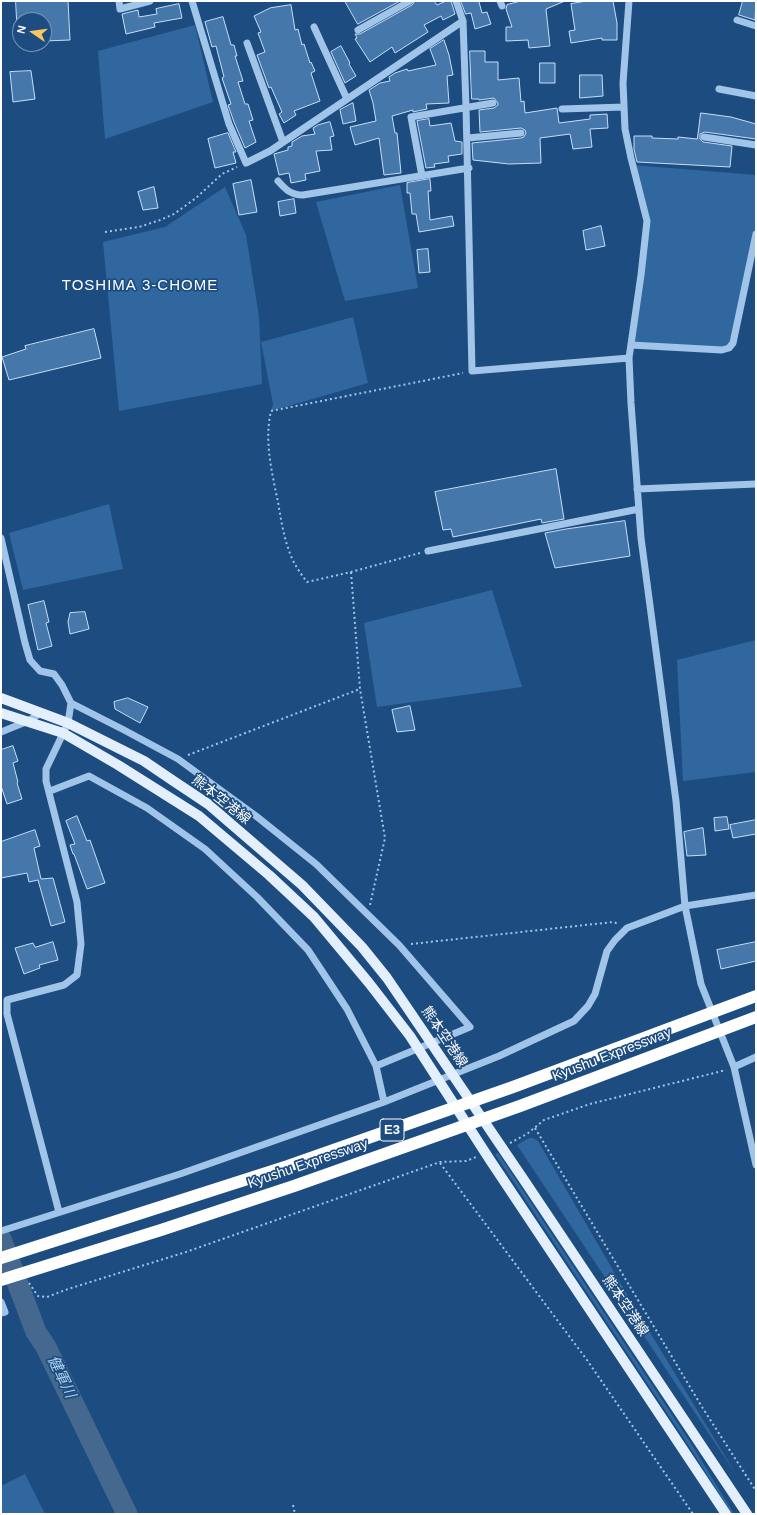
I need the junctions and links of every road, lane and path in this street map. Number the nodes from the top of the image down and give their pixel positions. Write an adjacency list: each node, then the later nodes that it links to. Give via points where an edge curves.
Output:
1 (120, 1): 2 (street, via 120,9)
2 (150, 1)
3 (192, 1): 25 (street, via 229,124)
4 (410, 1): 11 (street)
5 (456, 1): 8 (street)
6 (629, 1): 18 (street, via 623,83)
7 (737, 20): 9 (street)
8 (462, 21): 15 (street); 17 (street)
9 (756, 26)
10 (314, 27): 15 (street)
11 (358, 30)
12 (247, 43): 23 (street)
13 (719, 89): 14 (street)
14 (756, 96)
15 (347, 99): 23 (street)
16 (493, 103): 17 (street)
17 (466, 107): 22 (street); 27 (street, via 411,117)
18 (624, 107): 19 (street); 31 (street, via 625,129 647,221)
19 (562, 109)
20 (521, 133): 22 (street)
21 (704, 137): 24 (street)
22 (468, 138): 26 (street)
23 (283, 142): 25 (street)
24 (756, 145)
25 (246, 163): 29 (path, via 222,174 174,214 139,227)
26 (469, 168): 27 (street); 33 (street)
27 (422, 176): 28 (street, via 303,195 293,194)
28 (278, 181)
29 (104, 232)
30 (756, 234): 31 (street, via 733,343 729,348 722,350)
31 (631, 345): 32 (street)
32 (629, 358): 33 (street); 35 (street)
33 (472, 371): 39 (path, via 271,411 268,431 273,476 283,531 297,570 307,582)
34 (756, 484): 35 (street)
35 (637, 489): 36 (street)
36 (639, 509): 38 (street); 52 (street, via 676,801)
37 (1, 538): 42 (street, via 30,660 40,671 54,674)
38 (428, 551): 39 (path)
39 (351, 572): 40 (path)
40 (360, 689): 49 (path); 53 (path, via 385,838)
41 (1, 698): 44 (main road, 熊本空港線)
42 (70, 704): 46 (street); 49 (street)
43 (1, 713): 45 (main road, 熊本空港線)
44 (41, 713): 45 (street); 46 (main road, 熊本空港線)
45 (28, 721): 47 (street); 48 (main road, 熊本空港線)
46 (68, 723): 48 (street); 79 (main road, 熊本空港線, via 144,761 208,804 302,885 362,947 387,978 423,1031)
47 (1, 732)
48 (63, 733): 50 (street, via 46,769 46,781); 78 (main road, 熊本空港線, via 199,816 314,917 410,1036)
49 (178, 759): 53 (street, via 316,864)
50 (50, 792): 59 (street, via 89,776 147,808 205,849 257,897 308,950 347,1009); 67 (street, via 77,902 81,944 77,975 64,985 7,1000 7,1014)
51 (756, 895): 52 (street)
52 (685, 906): 54 (street); 60 (street, via 701,984)
53 (368, 915): 55 (street)
54 (627, 928): 55 (path, via 613,922); 61 (street, via 607,951 595,994 574,1021 499,1056)
55 (399, 945): 59 (street, via 470,1027)
56 (756, 996): 69 (highway, Kyushu Expressway / E3, via 513,1087 295,1164)
57 (756, 1017): 70 (highway, Kyushu Expressway / E3, via 520,1106 294,1186)
58 (756, 1058): 60 (street)
59 (376, 1066): 61 (street)
60 (734, 1068): 62 (path, via 590,1104 544,1120); 66 (street)
61 (384, 1102): 67 (street, via 180,1174)
62 (535, 1128): 63 (path); 74 (path)
63 (507, 1144)
64 (479, 1155): 65 (path, via 466,1161)
65 (440, 1162): 70 (path, via 186,1252 47,1297 38,1296 31,1287); 77 (path, via 587,1360)
66 (756, 1165)
67 (59, 1212): 68 (street)
68 (1, 1230)
69 (1, 1258)
70 (29, 1275): 71 (highway, Kyushu Expressway / E3)
71 (1, 1280)
72 (1, 1302): 73 (street, via 5,1312)
73 (1, 1313)
74 (756, 1491)
75 (293, 1505): 76 (path)
76 (295, 1514)
77 (693, 1514)
78 (726, 1514)
79 (747, 1514)

